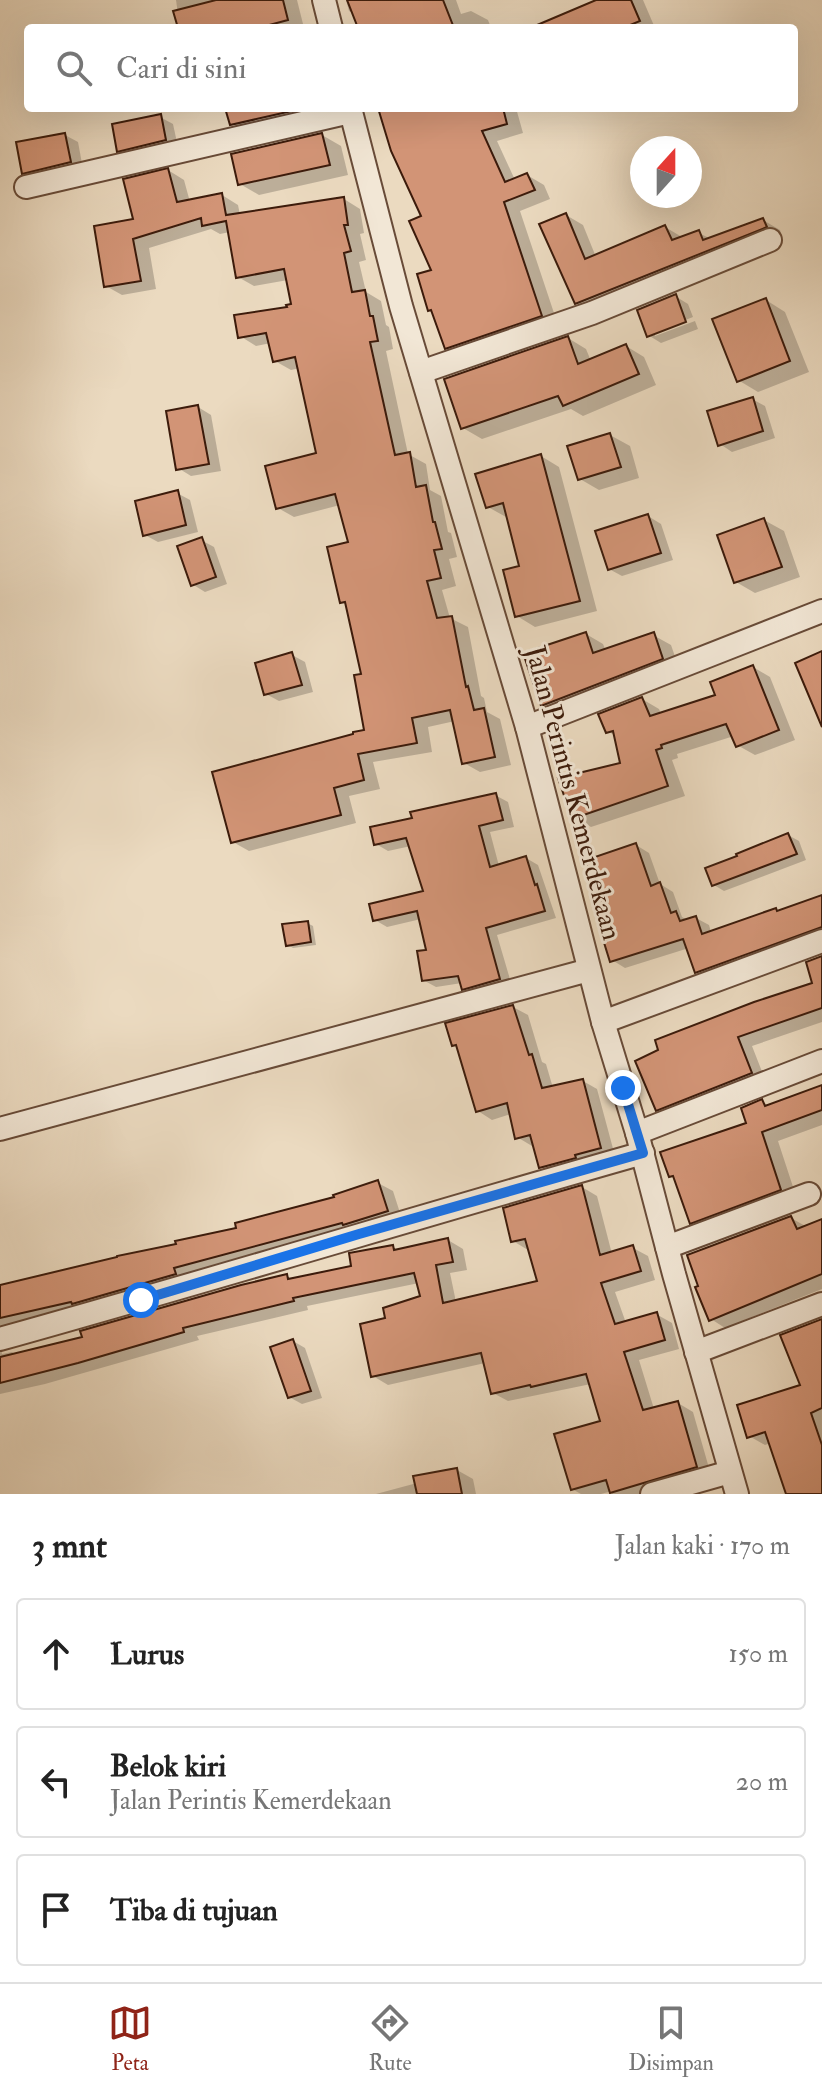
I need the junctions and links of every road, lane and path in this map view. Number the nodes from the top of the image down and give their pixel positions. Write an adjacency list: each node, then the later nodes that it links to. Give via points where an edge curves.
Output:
1 (324, 0): 2 (street)
2 (330, 24)
3 (342, 112): 5 (street)
4 (351, 112): 7 (street, Jalan Perintis Kemerdekaan)
5 (26, 187)
6 (770, 240): 7 (street, via 592,313)
7 (421, 372): 9 (street, Jalan Perintis Kemerdekaan)
8 (822, 611): 9 (street)
9 (527, 727): 11 (street, Jalan Perintis Kemerdekaan)
10 (822, 941): 12 (street)
11 (589, 970): 12 (street, Jalan Perintis Kemerdekaan); 14 (street)
12 (603, 1022): 15 (street, Jalan Perintis Kemerdekaan)
13 (822, 1061): 15 (street)
14 (0, 1129)
15 (640, 1143): 17 (street, Jalan Perintis Kemerdekaan); 19 (street, via 344,1238)
16 (809, 1194): 17 (street)
17 (667, 1247): 20 (street, Jalan Perintis Kemerdekaan)
18 (822, 1304): 20 (street)
19 (0, 1339)
20 (696, 1352): 21 (street, Jalan Perintis Kemerdekaan)
21 (733, 1483): 22 (street)
22 (652, 1494)

